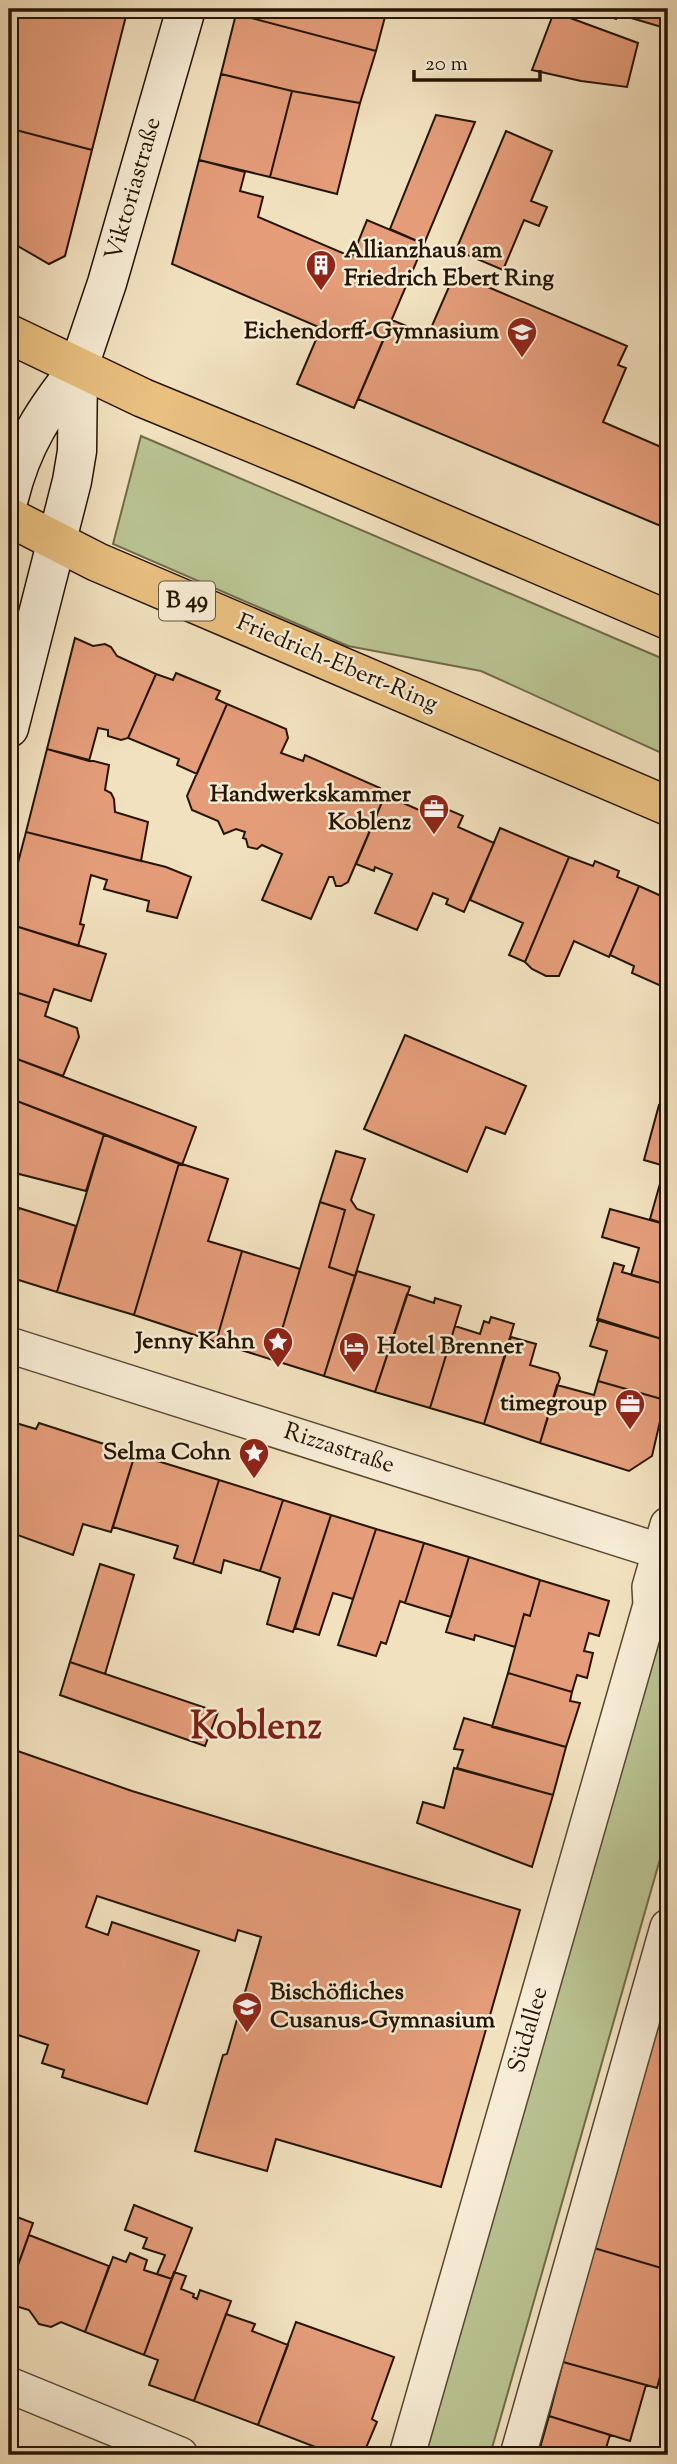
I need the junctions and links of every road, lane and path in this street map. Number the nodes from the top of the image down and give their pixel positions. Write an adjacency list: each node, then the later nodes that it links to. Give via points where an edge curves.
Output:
1 (186, 9): 3 (street, Viktoriastraße)
2 (9, 334): 3 (main road)
3 (78, 369): 4 (street, via 32,433); 6 (street, via 76,451); 7 (main road)
4 (9, 498)
5 (9, 517): 6 (main road, Friedrich-Ebert-Ring / B 49)
6 (57, 542): 8 (street); 9 (main road, Friedrich-Ebert-Ring / B 49)
7 (668, 620)
8 (9, 728)
9 (668, 806)
10 (9, 1345): 11 (street, Rizzastraße)
11 (666, 1544): 12 (street, Südallee, via 650,1587)
12 (660, 1608): 16 (street, Südallee)
13 (668, 1927): 17 (street)
14 (9, 2385): 15 (street)
15 (180, 2455)
16 (407, 2455)
17 (517, 2455)

